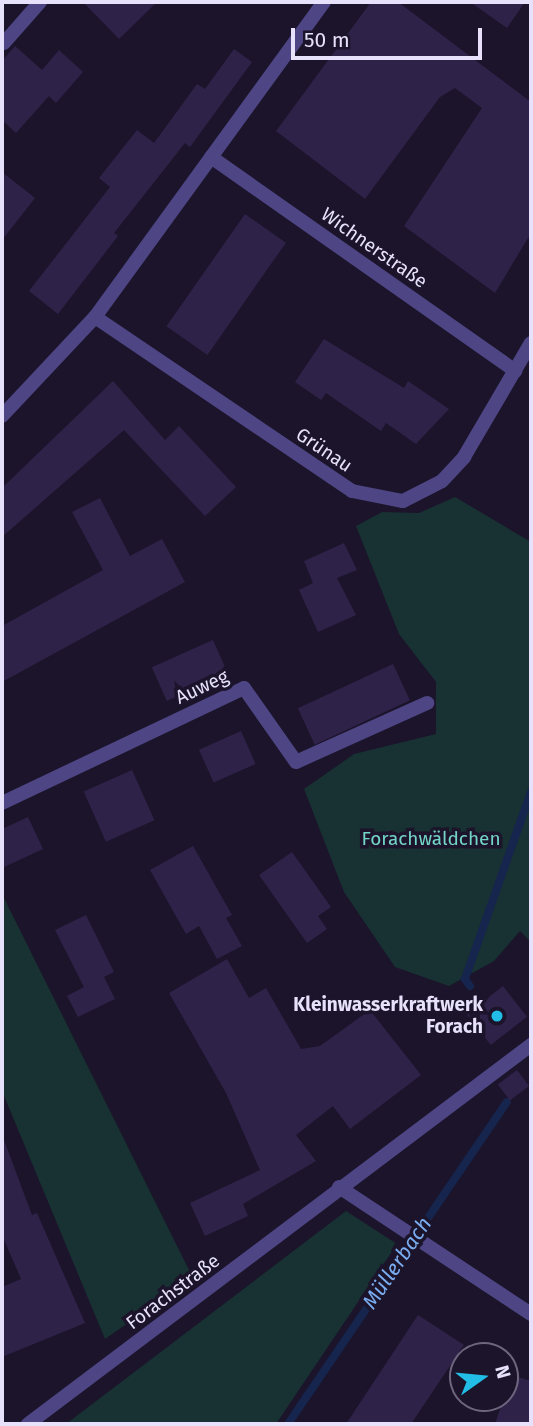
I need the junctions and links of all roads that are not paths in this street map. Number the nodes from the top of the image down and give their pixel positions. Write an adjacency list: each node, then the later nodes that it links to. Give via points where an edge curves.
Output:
1 (40, 2): 3 (street)
2 (324, 2): 4 (street)
3 (4, 43)
4 (211, 157): 5 (street); 7 (street, Wichnerstraße)
5 (95, 317): 7 (street, Grünau, via 352,491 402,501 442,481 464,457); 8 (street)
6 (531, 343): 7 (street, Grünau)
7 (515, 370)
8 (2, 416)
9 (427, 703): 10 (street, Auweg, via 296,762 244,688)
10 (2, 803)
11 (531, 1045): 12 (street, Forachstraße)
12 (339, 1187): 13 (street); 14 (street, Forachstraße)
13 (531, 1314)
14 (28, 1424)

